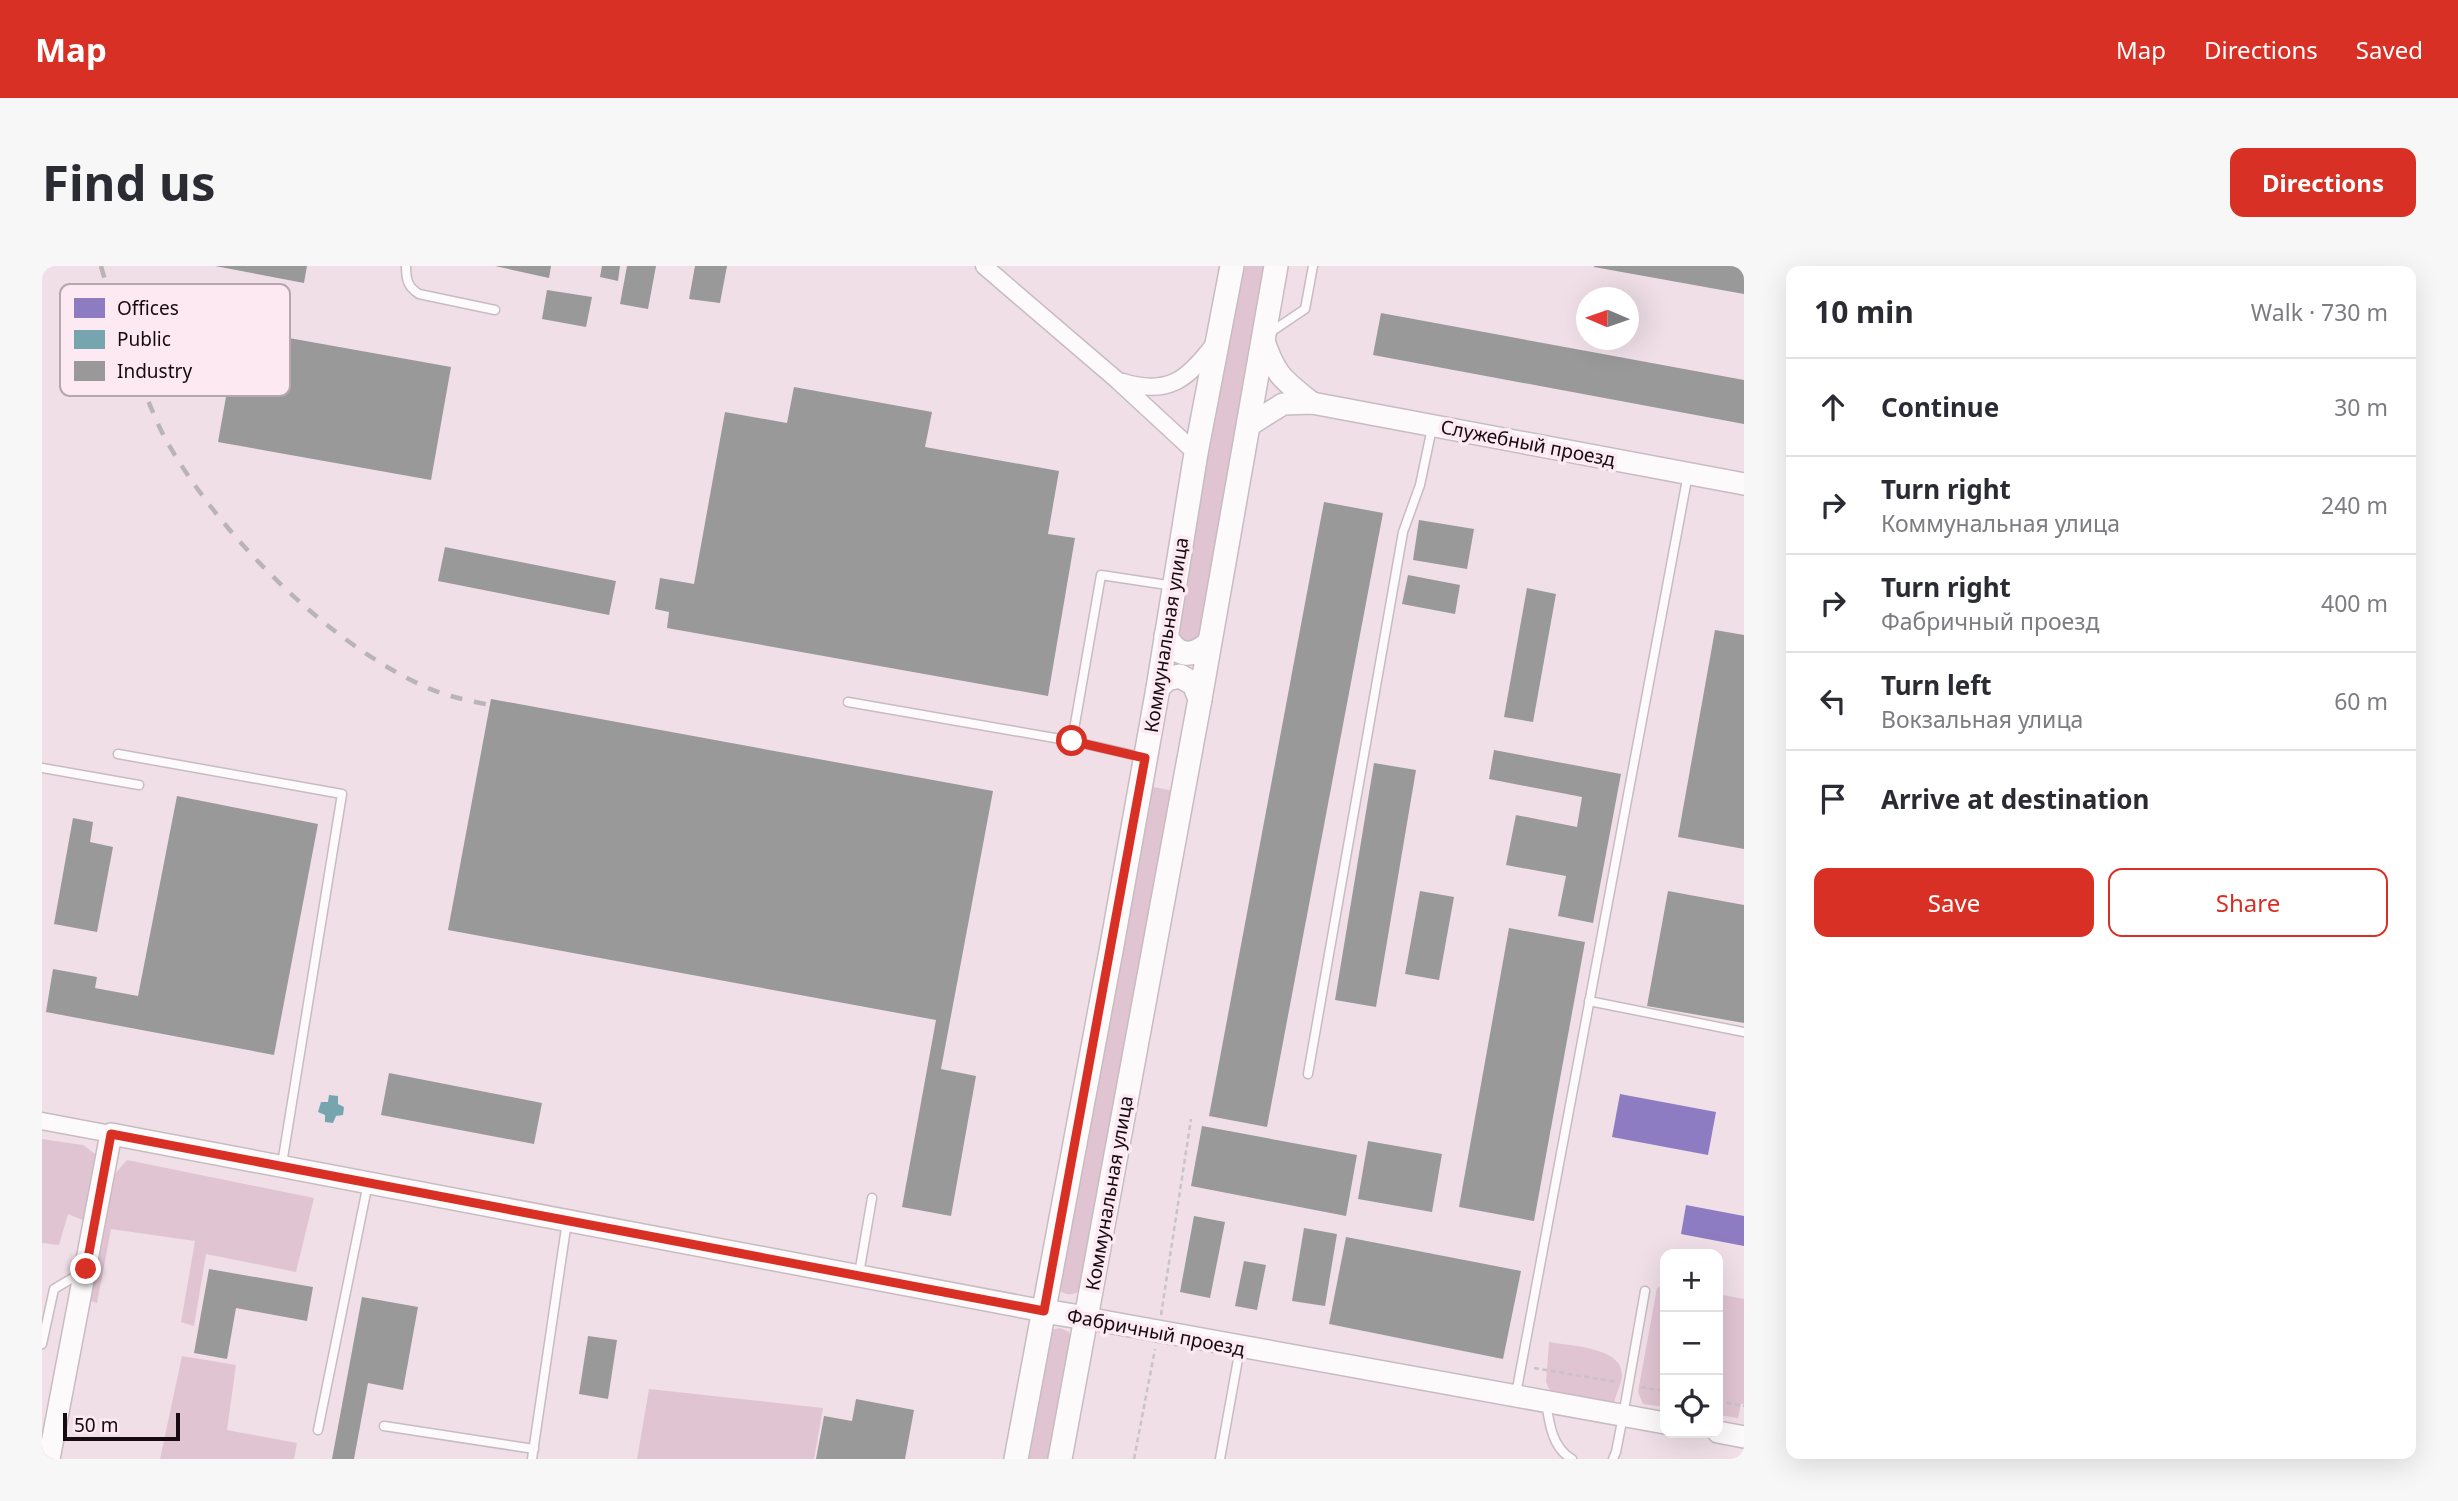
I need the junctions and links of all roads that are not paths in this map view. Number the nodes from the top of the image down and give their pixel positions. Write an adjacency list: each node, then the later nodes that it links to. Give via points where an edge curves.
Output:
1 (406, 266): 6 (lane, via 406,279 419,294)
2 (984, 266): 9 (street)
3 (1232, 266): 8 (main road, Коммунальная улица)
4 (1276, 266): 7 (main road, Коммунальная улица)
5 (1313, 266): 7 (lane, via 1305,309)
6 (495, 310)
7 (1263, 338): 10 (street, Служебный проезд, via 1271,363 1284,381); 12 (main road, Коммунальная улица)
8 (1219, 339): 9 (street, via 1197,367 1168,385 1138,387); 13 (main road, Коммунальная улица)
9 (1117, 380): 13 (street)
10 (1312, 402): 11 (street, Служебный проезд); 12 (street, Служебный проезд, via 1283,404)
11 (1433, 425): 14 (street, Служебный проезд); 29 (lane, via 1420,485 1403,532)
12 (1248, 426): 18 (main road, Коммунальная улица)
13 (1196, 453): 16 (main road, Коммунальная улица)
14 (1688, 473): 15 (street, Служебный проезд); 27 (lane)
15 (1744, 484)
16 (1174, 586): 17 (main road, Коммунальная улица); 22 (lane, via 1101,575)
17 (1166, 636): 18 (main road, via 1179,652 1200,652); 19 (main road, Коммунальная улица)
18 (1209, 643): 20 (main road, Коммунальная улица)
19 (1158, 688): 20 (main road, via 1166,679 1188,678); 24 (main road, Коммунальная улица)
20 (1200, 699): 40 (main road, Коммунальная улица)
21 (848, 702): 22 (lane)
22 (1072, 741): 24 (lane)
23 (118, 754): 32 (lane, via 342,794)
24 (1145, 758): 39 (main road, Коммунальная улица)
25 (42, 768): 26 (lane)
26 (139, 785)
27 (1589, 1001): 28 (lane); 43 (lane)
28 (1744, 1032)
29 (1308, 1074)
30 (42, 1121): 31 (street)
31 (111, 1134): 32 (street, Фабричный проезд); 36 (street)
32 (281, 1167): 33 (street, Фабричный проезд)
33 (368, 1183): 35 (street, Фабричный проезд); 48 (lane)
34 (872, 1198): 37 (lane)
35 (567, 1221): 37 (street, Фабричный проезд); 51 (lane)
36 (86, 1269): 41 (lane, via 54,1289); 52 (street)
37 (859, 1276): 39 (street, Фабричный проезд)
38 (1644, 1291): 45 (lane)
39 (1044, 1311): 40 (main road, Фабричный проезд); 54 (main road, Коммунальная улица)
40 (1086, 1318): 42 (street, Фабричный проезд); 55 (main road, Коммунальная улица)
41 (42, 1344)
42 (1240, 1348): 43 (street, Фабричный проезд); 56 (lane)
43 (1515, 1396): 44 (street, Фабричный проезд)
44 (1546, 1402): 45 (street, Фабричный проезд); 57 (lane, via 1557,1444)
45 (1623, 1416): 46 (street, Фабричный проезд); 58 (lane)
46 (1660, 1422)
47 (384, 1426): 51 (lane)
48 (318, 1430)
49 (1723, 1434): 50 (street)
50 (1744, 1437)
51 (534, 1449): 53 (lane)
52 (49, 1459)
53 (532, 1459)
54 (1016, 1459)
55 (1060, 1459)
56 (1220, 1459)
57 (1572, 1459)
58 (1613, 1459)

